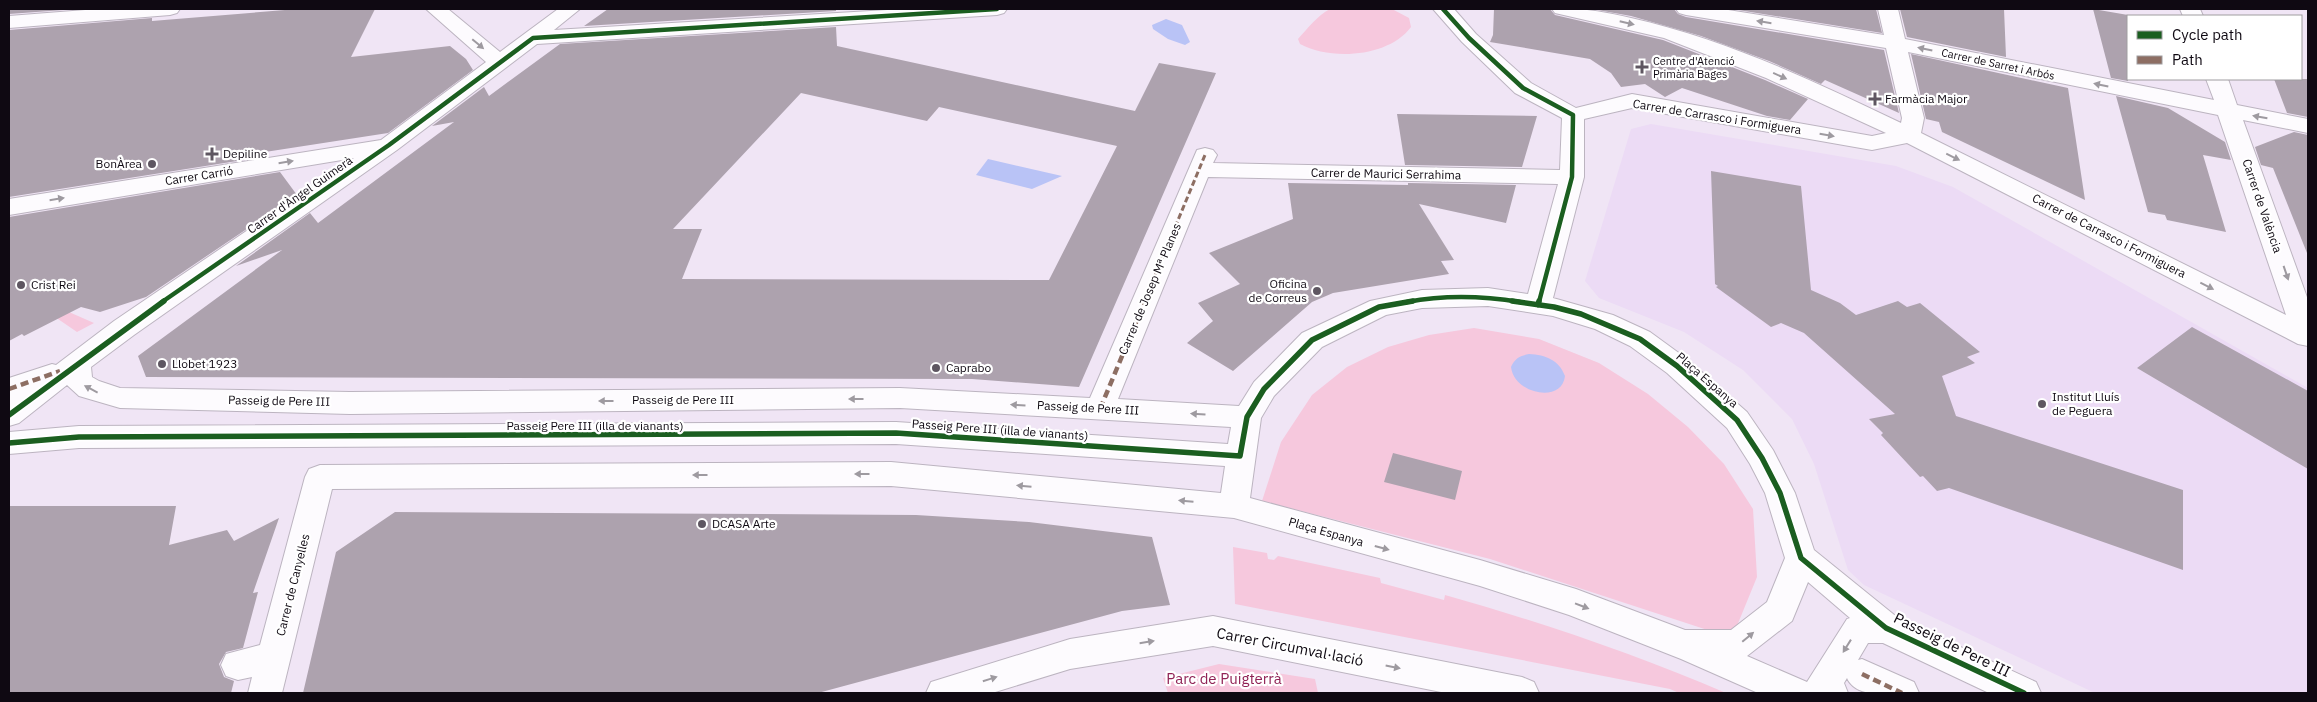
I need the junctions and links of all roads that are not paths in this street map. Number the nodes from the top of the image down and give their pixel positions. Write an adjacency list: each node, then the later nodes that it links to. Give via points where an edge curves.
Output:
1 (170, 9): 9 (street)
2 (436, 9): 12 (street, one-way to 12)
3 (570, 9): 10 (street, Carrer d'Àngel Guimerà)
4 (997, 9): 10 (street)
5 (1443, 9): 15 (street, via 1523,88)
6 (1562, 9): 17 (street, Carrer de Carrasco i Formiguera, one-way to 17, via 1670,33 1774,73)
7 (1686, 9): 11 (street, Carrer de Sarret i Arbós, one-way to 7)
8 (1888, 9): 11 (street)
9 (9, 22)
10 (533, 38): 12 (street, Carrer d'Àngel Guimerà)
11 (1896, 43): 14 (street, Carrer de Sarret i Arbós, one-way to 11); 17 (street, via 1913,118)
12 (500, 63): 18 (street, Carrer d'Àngel Guimerà)
13 (2217, 80): 14 (street, Carrer de València)
14 (2230, 112): 16 (street, Carrer de Sarret i Arbós, one-way to 14); 23 (street, Carrer de València, one-way to 23)
15 (1573, 115): 17 (street, Carrer de Carrasco i Formiguera, one-way to 17, via 1632,101 1872,142); 20 (street)
16 (2308, 126)
17 (1909, 136): 23 (street, Carrer de Carrasco i Formiguera, one-way to 23)
18 (389, 146): 21 (street, Carrer Carrió, one-way to 18); 24 (street, Carrer d'Àngel Guimerà, via 124,328)
19 (1203, 162): 20 (street, Carrer de Maurici Serrahima); 26 (street, Carrer de Josep Mª Planes)
20 (1572, 177): 22 (street)
21 (9, 206)
22 (1538, 305): 28 (street, Plaça Espanya, via 1488,298 1422,299 1379,307 1312,340 1264,389); 32 (street, Plaça Espanya, via 1581,314 1640,339 1684,372 1737,420 1780,493)
23 (2306, 336)
24 (77, 365): 25 (street); 26 (street, Passeig de Pere III, one-way to 24, via 900,398 350,403 120,398 89,389 79,381); 27 (street, Carrer d'Àngel Guimerà)
25 (9, 388)
26 (1100, 409): 28 (street, Passeig de Pere III, one-way to 26)
27 (9, 415)
28 (1247, 417): 30 (street, Plaça Espanya)
29 (9, 443): 30 (street, Passeig Pere III (illa de vianants), via 98,437 896,433)
30 (1240, 456): 31 (street, Plaça Espanya)
31 (1234, 506): 34 (street, Plaça Espanya, one-way to 34, via 1576,603); 35 (street, Carrer de Canyelles, one-way to 35, via 891,474 320,477)
32 (1802, 558): 33 (street, Passeig de Pere III); 34 (street, Plaça Espanya, one-way to 32, via 1738,645 1780,611)
33 (1886, 628): 42 (street, Passeig de Pere III, one-way to 42, via 1859,628 1824,684); 44 (street, Passeig de Pere III)
34 (1684, 646): 41 (street)
35 (276, 656): 36 (street); 38 (street, Carrer de Canyelles)
36 (238, 665)
37 (1862, 674): 43 (street)
38 (265, 693)
39 (943, 693): 40 (street, Carrer Circumval·lació, one-way to 40, via 1070,654 1213,631)
40 (1522, 693)
41 (1794, 693)
42 (1830, 693)
43 (1902, 693)
44 (2024, 693)

